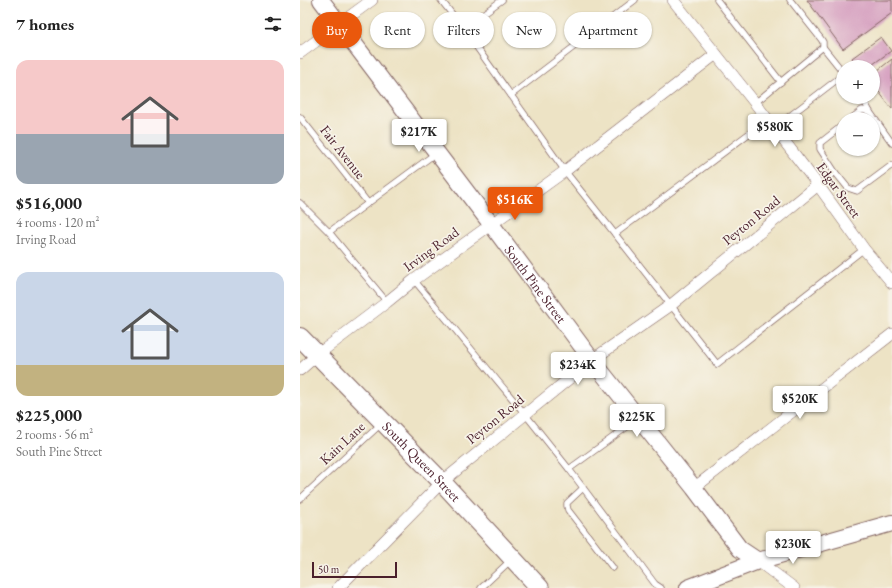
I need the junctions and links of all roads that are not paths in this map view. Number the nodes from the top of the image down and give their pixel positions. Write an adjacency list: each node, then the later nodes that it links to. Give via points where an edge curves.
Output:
1 (321, 0): 9 (street, South Pine Street)
2 (372, 0): 10 (street)
3 (441, 0): 11 (lane)
4 (502, 0): 12 (lane)
5 (635, 0): 22 (lane)
6 (673, 0): 18 (street, Edgar Street)
7 (717, 0): 21 (lane)
8 (790, 0): 14 (lane, via 821,38)
9 (330, 12)
10 (356, 12)
11 (450, 12)
12 (485, 12)
13 (312, 44): 17 (street)
14 (823, 47): 19 (lane); 21 (lane)
15 (357, 48): 32 (street, South Pine Street)
16 (478, 48): 22 (lane)
17 (300, 53)
18 (716, 54): 23 (street, Edgar Street); 34 (street, Irving Road)
19 (836, 63)
20 (836, 80): 28 (lane)
21 (781, 82): 23 (lane)
22 (512, 95): 34 (lane)
23 (756, 103): 28 (street, Edgar Street)
24 (866, 104): 26 (lane)
25 (859, 112): 26 (lane)
26 (870, 112)
27 (300, 116): 38 (lane, Fair Avenue)
28 (771, 124): 36 (street, Edgar Street); 41 (lane)
29 (880, 127): 31 (lane)
30 (836, 130): 35 (lane, via 820,143 820,149)
31 (892, 144)
32 (437, 152): 38 (lane); 39 (street, South Pine Street)
33 (892, 164): 35 (lane, via 858,190 848,188)
34 (565, 171): 39 (street, Irving Road); 41 (lane)
35 (835, 172): 36 (lane)
36 (818, 185): 42 (street, Edgar Street); 46 (street, Peyton Road)
37 (300, 203): 40 (lane)
38 (368, 203): 40 (lane)
39 (491, 224): 43 (street, Irving Road); 50 (street, South Pine Street)
40 (329, 232): 45 (lane)
41 (615, 234): 46 (lane)
42 (864, 249): 44 (street, Edgar Street); 46 (lane, via 717,364)
43 (414, 280): 45 (street, Irving Road); 52 (lane)
44 (892, 283)
45 (387, 302): 49 (street, Irving Road)
46 (671, 305): 50 (street, Peyton Road)
47 (892, 334): 58 (street)
48 (300, 337): 49 (main road, South Queen Street)
49 (317, 355): 51 (street, Irving Road); 54 (main road, South Queen Street)
50 (592, 360): 52 (street, Peyton Road); 53 (street, South Pine Street)
51 (300, 370)
52 (525, 414): 55 (lane); 56 (street, Peyton Road)
53 (639, 418): 55 (lane); 58 (street, South Pine Street)
54 (383, 421): 56 (main road, South Queen Street); 59 (lane, Kain Lane)
55 (569, 469): 57 (lane)
56 (442, 482): 61 (main road, South Queen Street); 64 (street, Peyton Road)
57 (583, 488): 63 (lane, via 567,503 568,510); 67 (lane, via 655,584)
58 (694, 488): 62 (street, South Pine Street, via 740,549)
59 (300, 499)
60 (892, 524): 62 (street)
61 (512, 558): 65 (lane); 66 (main road, South Queen Street)
62 (758, 560): 68 (street); 69 (street)
63 (613, 568)
64 (338, 588)
65 (481, 588)
66 (540, 588)
67 (661, 588)
68 (688, 588)
69 (794, 588)

